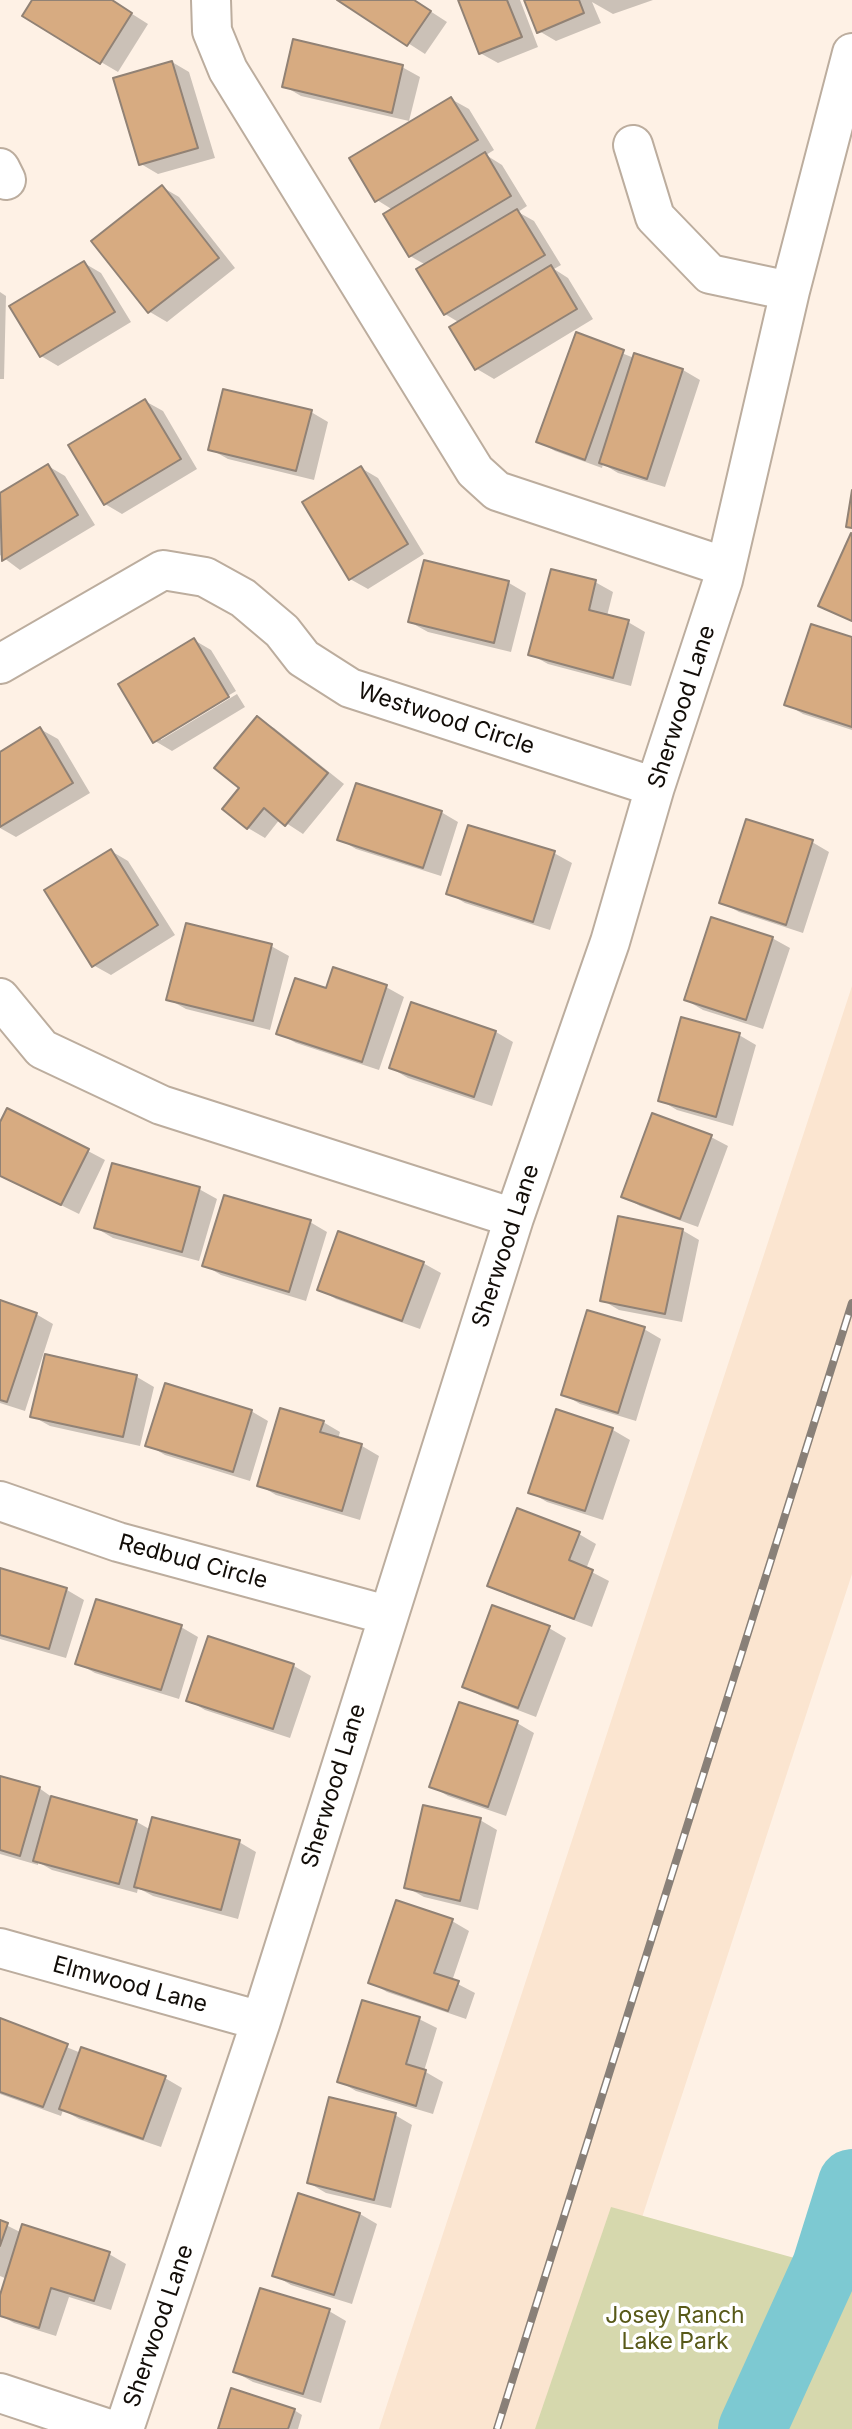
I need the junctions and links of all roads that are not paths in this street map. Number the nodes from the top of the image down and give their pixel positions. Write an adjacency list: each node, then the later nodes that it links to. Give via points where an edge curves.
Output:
1 (211, 0): 5 (street, via 212,31 228,70 475,471 497,491)
2 (852, 53): 4 (street, Sherwood Lane)
3 (633, 145): 4 (street, via 654,217 710,274)
4 (790, 291): 5 (street, Sherwood Lane)
5 (726, 567): 7 (street, Sherwood Lane)
6 (0, 663): 7 (street, Westwood Circle, via 163,570 205,577 243,598 282,631 303,658 350,688)
7 (655, 788): 9 (street, Sherwood Lane, via 610,942)
8 (0, 998): 9 (street, via 42,1049 162,1105)
9 (514, 1218): 11 (street, Sherwood Lane)
10 (0, 1501): 11 (street, Redbud Circle, via 118,1542)
11 (387, 1615): 13 (street, Sherwood Lane)
12 (0, 1948): 13 (street, Elmwood Lane)
13 (261, 2021): 16 (street, Sherwood Lane)
14 (0, 2393): 15 (street)
15 (109, 2429)
16 (124, 2429)

